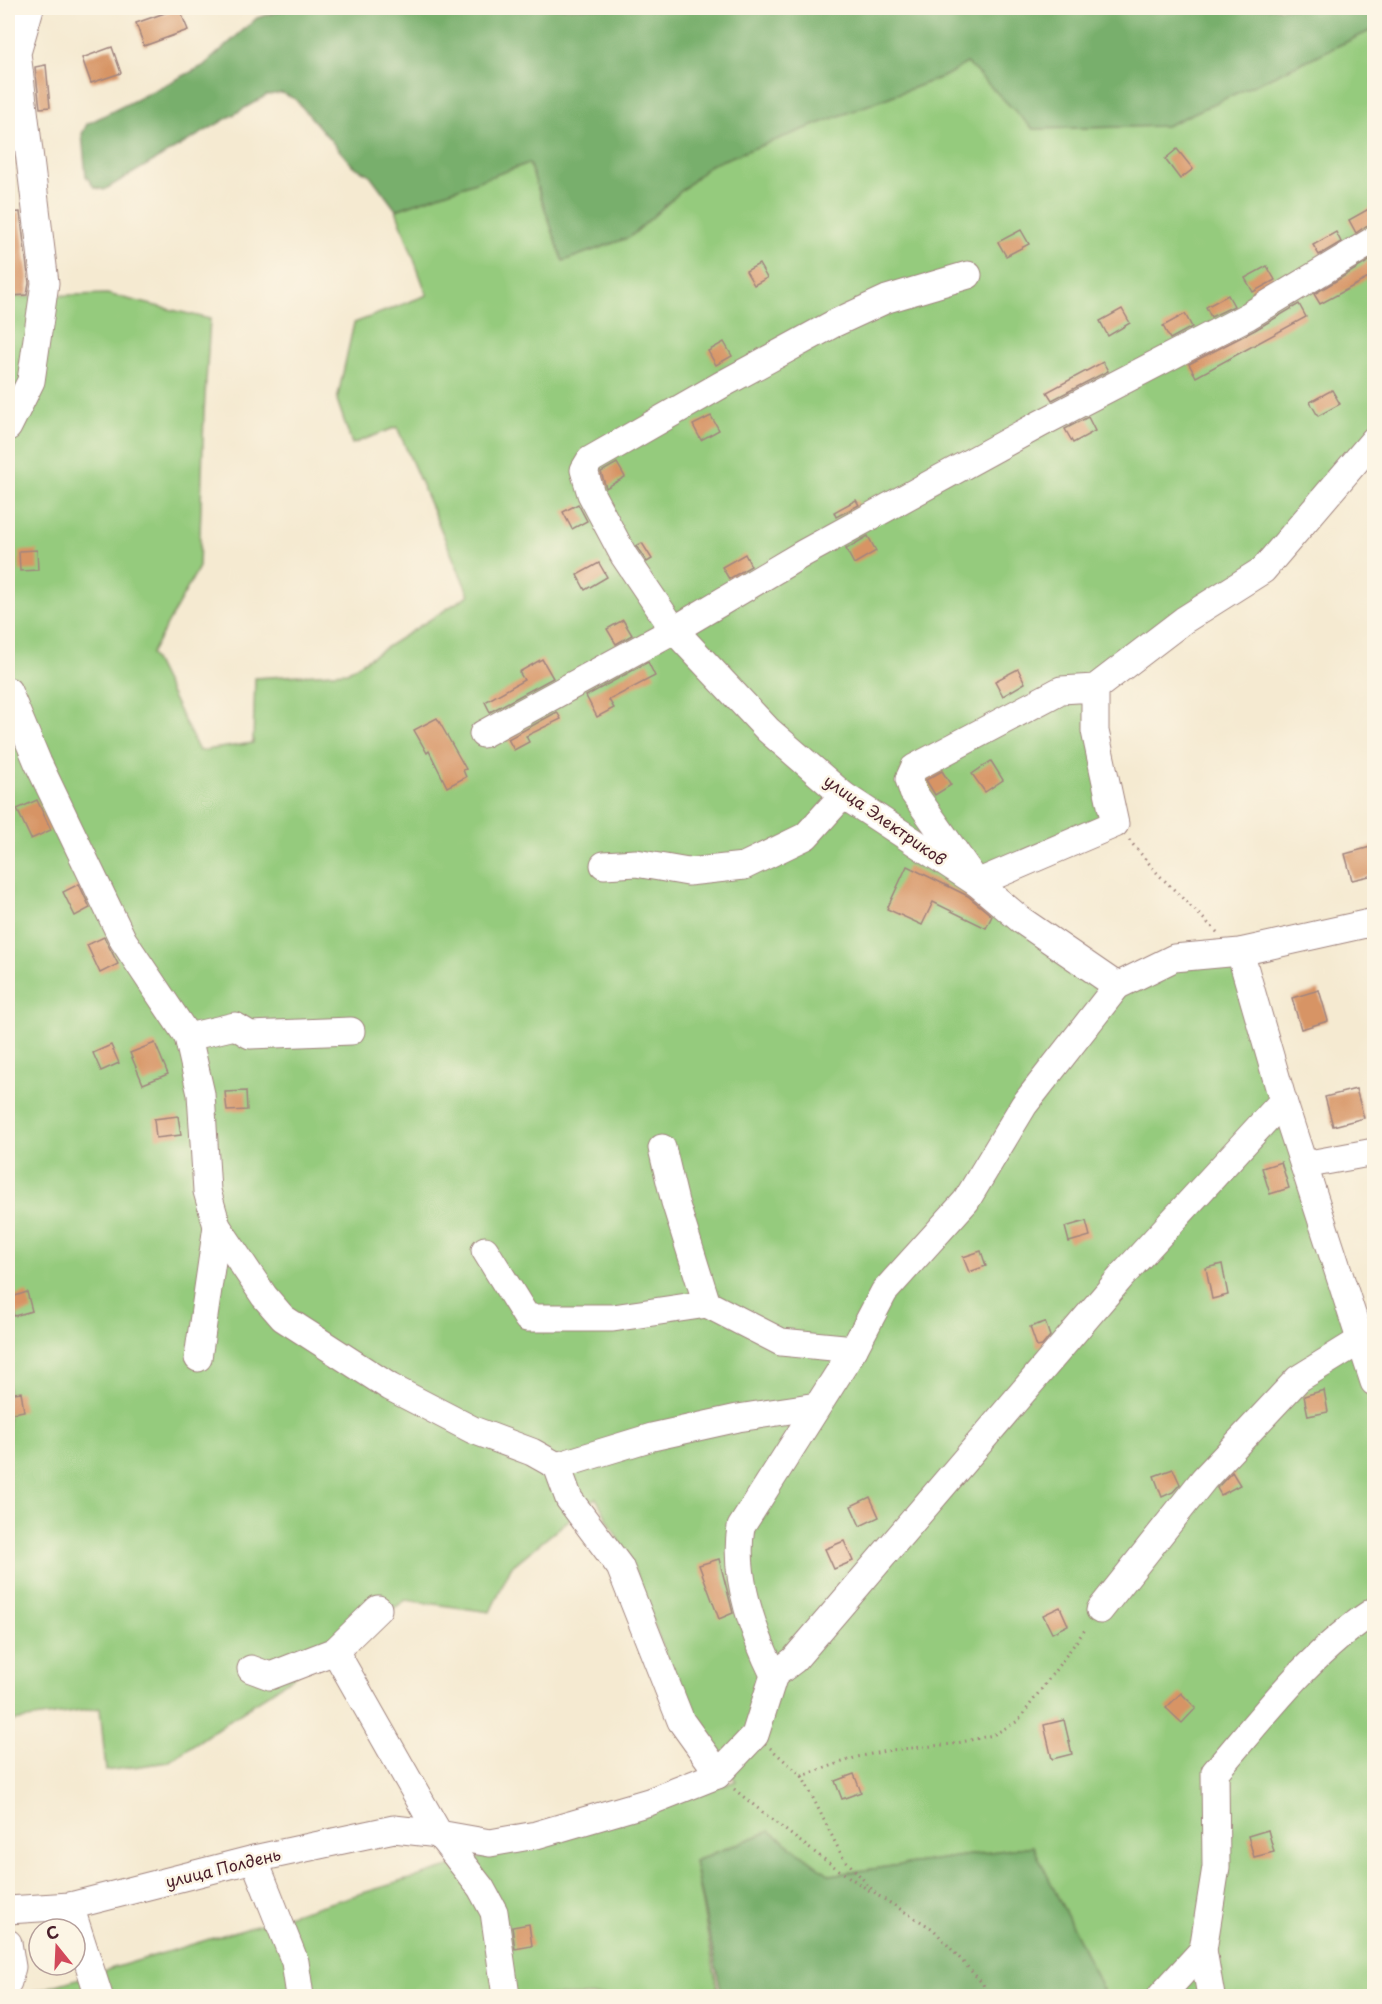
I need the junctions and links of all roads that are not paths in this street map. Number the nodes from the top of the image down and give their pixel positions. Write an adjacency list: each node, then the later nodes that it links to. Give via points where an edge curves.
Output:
1 (25, 10): 4 (street, via 17,54 45,283 31,381)
2 (1374, 240): 6 (street, via 1248,316 824,542)
3 (968, 275): 6 (street, улица Электриков, via 887,299 836,323 590,460 584,470 591,494 624,556)
4 (8, 427)
5 (1374, 440): 7 (street, via 1263,570 1184,620)
6 (674, 630): 9 (street); 10 (street, улица Электриков, via 768,730)
7 (1095, 688): 12 (street, via 1095,731 1115,824); 12 (street, via 1061,690 914,768 909,779 913,792)
8 (8, 691): 17 (street, via 123,940)
9 (483, 734)
10 (843, 795): 11 (street, via 806,836 744,866 688,872 636,863); 12 (street, улица Электриков)
11 (604, 865)
12 (977, 883): 15 (street, улица Электриков, via 1022,920)
13 (1374, 922): 14 (street)
14 (1240, 952): 15 (street, via 1174,958); 18 (street)
15 (1117, 986): 26 (street, via 1024,1105 966,1201 884,1292)
16 (351, 1031): 17 (street, via 250,1035 235,1026)
17 (188, 1037): 22 (street, via 201,1094 207,1191)
18 (1283, 1101): 21 (street); 36 (street, via 1122,1276 794,1660)
19 (662, 1148): 24 (street)
20 (1374, 1152): 21 (street)
21 (1304, 1165): 25 (street)
22 (217, 1226): 27 (street); 30 (street, via 283,1318 390,1387 473,1430 532,1452)
23 (485, 1250): 24 (street, via 527,1318 613,1318)
24 (707, 1304): 26 (street, via 781,1342)
25 (1361, 1340): 28 (street); 32 (street, via 1298,1379 1204,1479)
26 (854, 1349): 29 (street)
27 (198, 1358)
28 (1374, 1382)
29 (817, 1406): 30 (street, via 652,1437); 36 (street, via 741,1527 738,1545 739,1568 759,1643)
30 (557, 1466): 37 (street, via 569,1499 620,1567 681,1721)
31 (378, 1610): 34 (street)
32 (1100, 1610)
33 (1374, 1611): 43 (street, via 1349,1628 1304,1670 1215,1772 1216,1867)
34 (335, 1651): 35 (street, via 270,1676); 38 (street)
35 (250, 1669)
36 (774, 1675): 37 (street, via 755,1735)
37 (717, 1774): 38 (street, улица Полдень, via 649,1802 536,1836 490,1843)
38 (438, 1834): 39 (street, улица Полдень, via 394,1829); 47 (street, via 481,1888 494,1912)
39 (254, 1859): 40 (street, улица Полдень); 46 (street, via 295,1962)
40 (70, 1906): 41 (street, улица Полдень); 45 (street)
41 (8, 1910)
42 (8, 1943): 44 (street, via 12,1967)
43 (1203, 1950): 48 (street); 49 (street)
44 (8, 1982)
45 (99, 1996)
46 (300, 1996)
47 (506, 1996)
48 (1161, 1996)
49 (1211, 1996)

